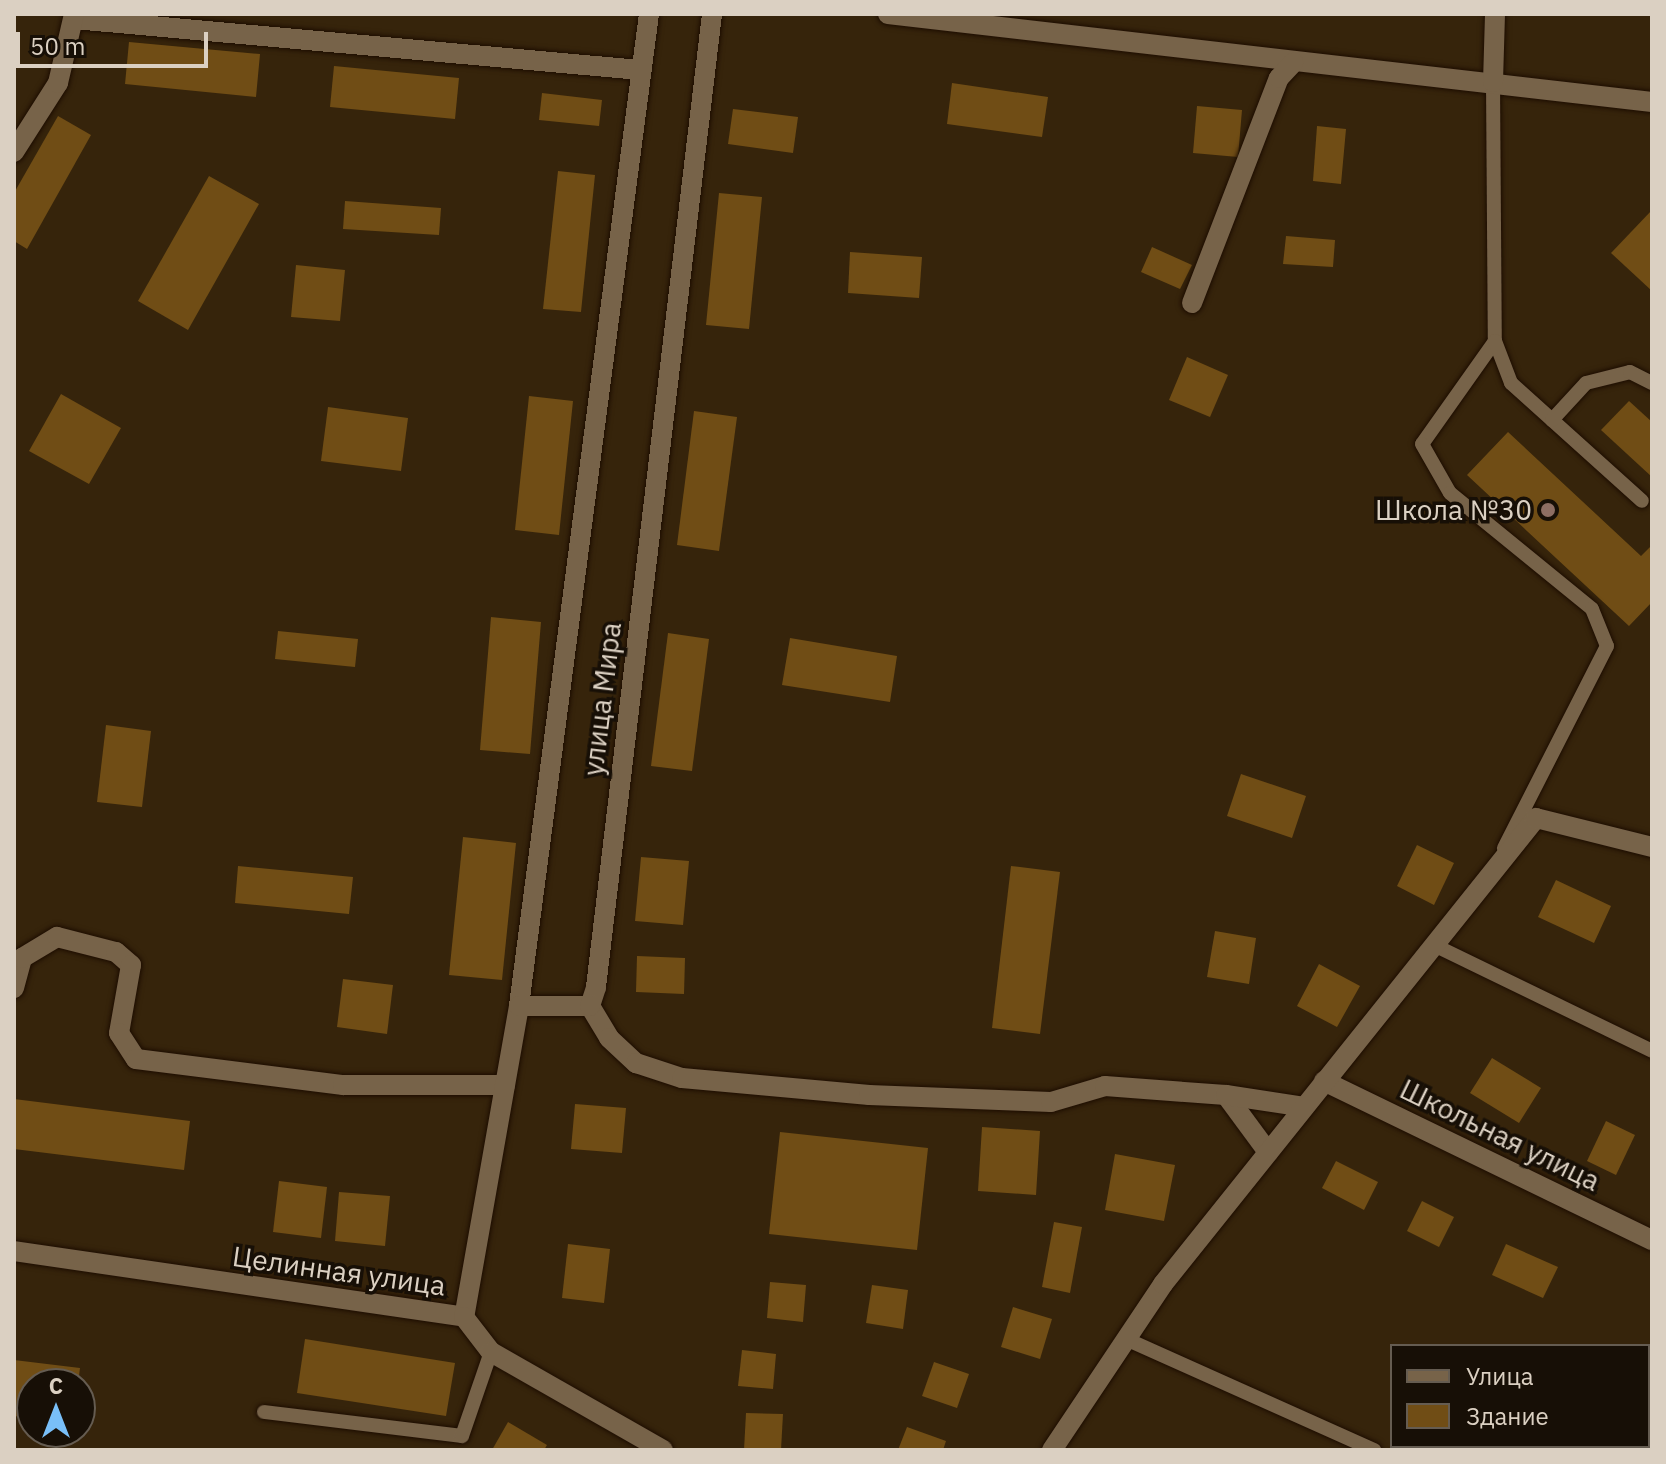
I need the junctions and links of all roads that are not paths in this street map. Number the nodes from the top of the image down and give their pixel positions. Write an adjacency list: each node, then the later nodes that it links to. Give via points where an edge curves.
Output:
1 (649, 14): 7 (street)
2 (712, 14): 21 (street, улица Мира)
3 (888, 14): 6 (street)
4 (1495, 14): 8 (street)
5 (74, 17): 7 (street); 10 (street, via 58,83)
6 (1293, 63): 8 (street); 11 (street, via 1279,78)
7 (640, 70): 20 (street)
8 (1493, 82): 9 (street); 12 (lane)
9 (1652, 102)
10 (14, 152)
11 (1192, 303)
12 (1495, 341): 14 (lane, via 1511,383); 17 (lane, via 1422,444 1450,493 1592,609 1607,646)
13 (1652, 383): 14 (lane, via 1630,372 1586,383)
14 (1552, 420): 15 (lane)
15 (1642, 501)
16 (1652, 847): 17 (street, via 1536,818)
17 (1490, 875): 18 (street)
18 (1434, 945): 22 (lane); 23 (street)
19 (14, 988): 24 (street, via 22,958 57,937 116,952 131,965 119,1033 136,1059 343,1085)
20 (519, 1006): 21 (street); 24 (street)
21 (590, 1006): 25 (street, via 609,1038 636,1063 682,1078 869,1095 1051,1102 1105,1086)
22 (1652, 1051)
23 (1324, 1081): 26 (street); 28 (street, Школьная улица)
24 (505, 1085): 30 (street)
25 (1226, 1095): 26 (street); 27 (street)
26 (1304, 1107): 27 (street)
27 (1268, 1152): 31 (street)
28 (1652, 1240)
29 (14, 1251): 30 (street, Целинная улица)
30 (464, 1317): 32 (street, Целинная улица)
31 (1126, 1339): 35 (street); 36 (lane)
32 (491, 1352): 33 (lane, via 462,1436); 34 (street, Целинная улица)
33 (264, 1412)
34 (663, 1450)
35 (1052, 1450)
36 (1374, 1450)

